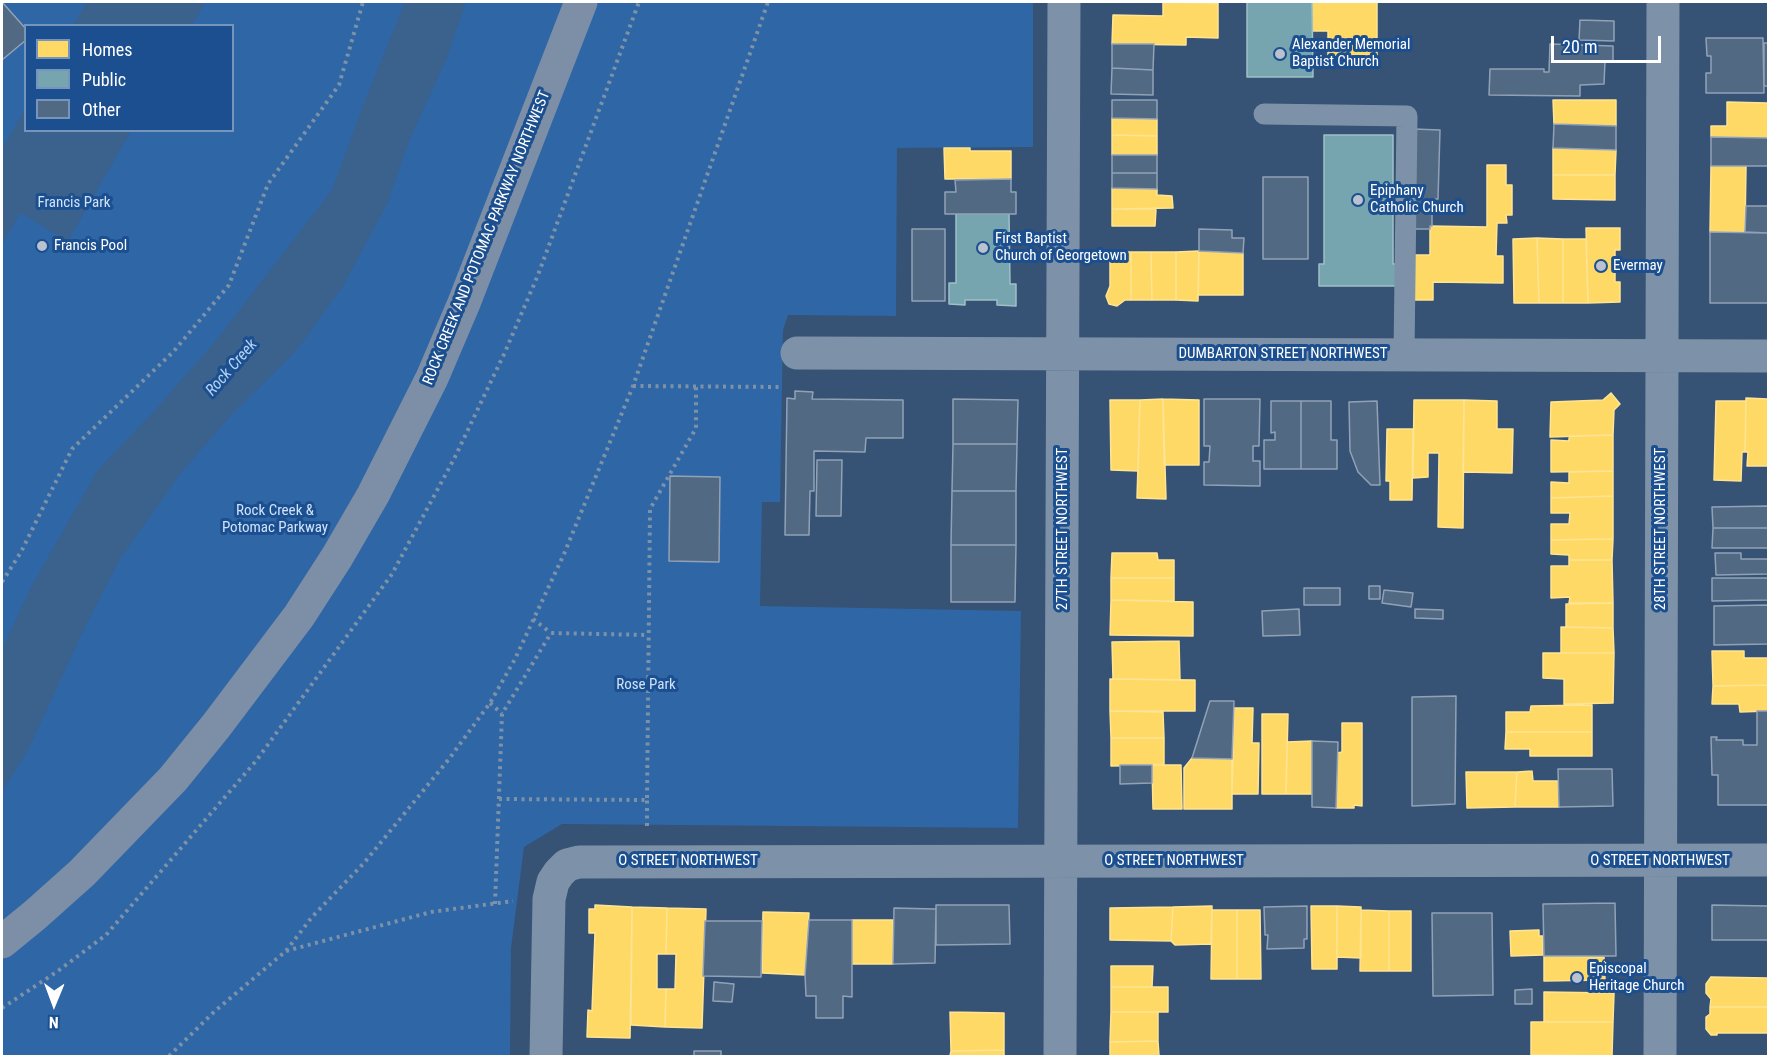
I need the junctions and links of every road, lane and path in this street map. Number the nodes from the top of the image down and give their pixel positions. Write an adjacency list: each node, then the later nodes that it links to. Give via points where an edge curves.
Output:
1 (363, 2): 15 (path, via 339,85 268,184 229,285 174,351 72,449)
2 (581, 2): 27 (main road, ROCK CREEK AND POTOMAC PARKWAY NORTHWEST, via 432,378 337,557 298,616 173,779 82,873)
3 (768, 2): 12 (path)
4 (1064, 2): 8 (street, 27TH STREET NORTHWEST)
5 (1663, 2): 10 (street, 28TH STREET NORTHWEST)
6 (1264, 114): 9 (lane, via 1407,116)
7 (797, 354): 8 (street, DUMBARTON STREET NORTHWEST)
8 (1064, 354): 9 (street, DUMBARTON STREET NORTHWEST); 24 (street, 27TH STREET NORTHWEST)
9 (1404, 354): 10 (street, DUMBARTON STREET NORTHWEST)
10 (1661, 355): 11 (street, DUMBARTON STREET NORTHWEST); 23 (street, 28TH STREET NORTHWEST)
11 (1768, 356)
12 (633, 386): 13 (path); 16 (path)
13 (696, 387): 14 (path); 18 (path, via 696,429 650,509)
14 (781, 387)
15 (2, 582)
16 (533, 619): 17 (path); 19 (path)
17 (551, 633): 18 (path); 20 (path)
18 (648, 635): 21 (path, via 647,800)
19 (490, 703): 20 (path); 28 (path, via 364,863 312,917)
20 (502, 714): 21 (path)
21 (499, 799): 26 (path)
22 (1768, 860): 23 (street, O STREET NORTHWEST)
23 (1661, 861): 24 (street, O STREET NORTHWEST); 32 (street, 28TH STREET NORTHWEST)
24 (1062, 862): 30 (street, O STREET NORTHWEST, via 567,865 553,882 550,893); 31 (street, 27TH STREET NORTHWEST)
25 (512, 902): 26 (path)
26 (495, 904): 28 (path, via 431,912)
27 (2, 942)
28 (286, 951): 29 (path)
29 (169, 1056)
30 (546, 1056)
31 (1060, 1056)
32 (1660, 1056)

